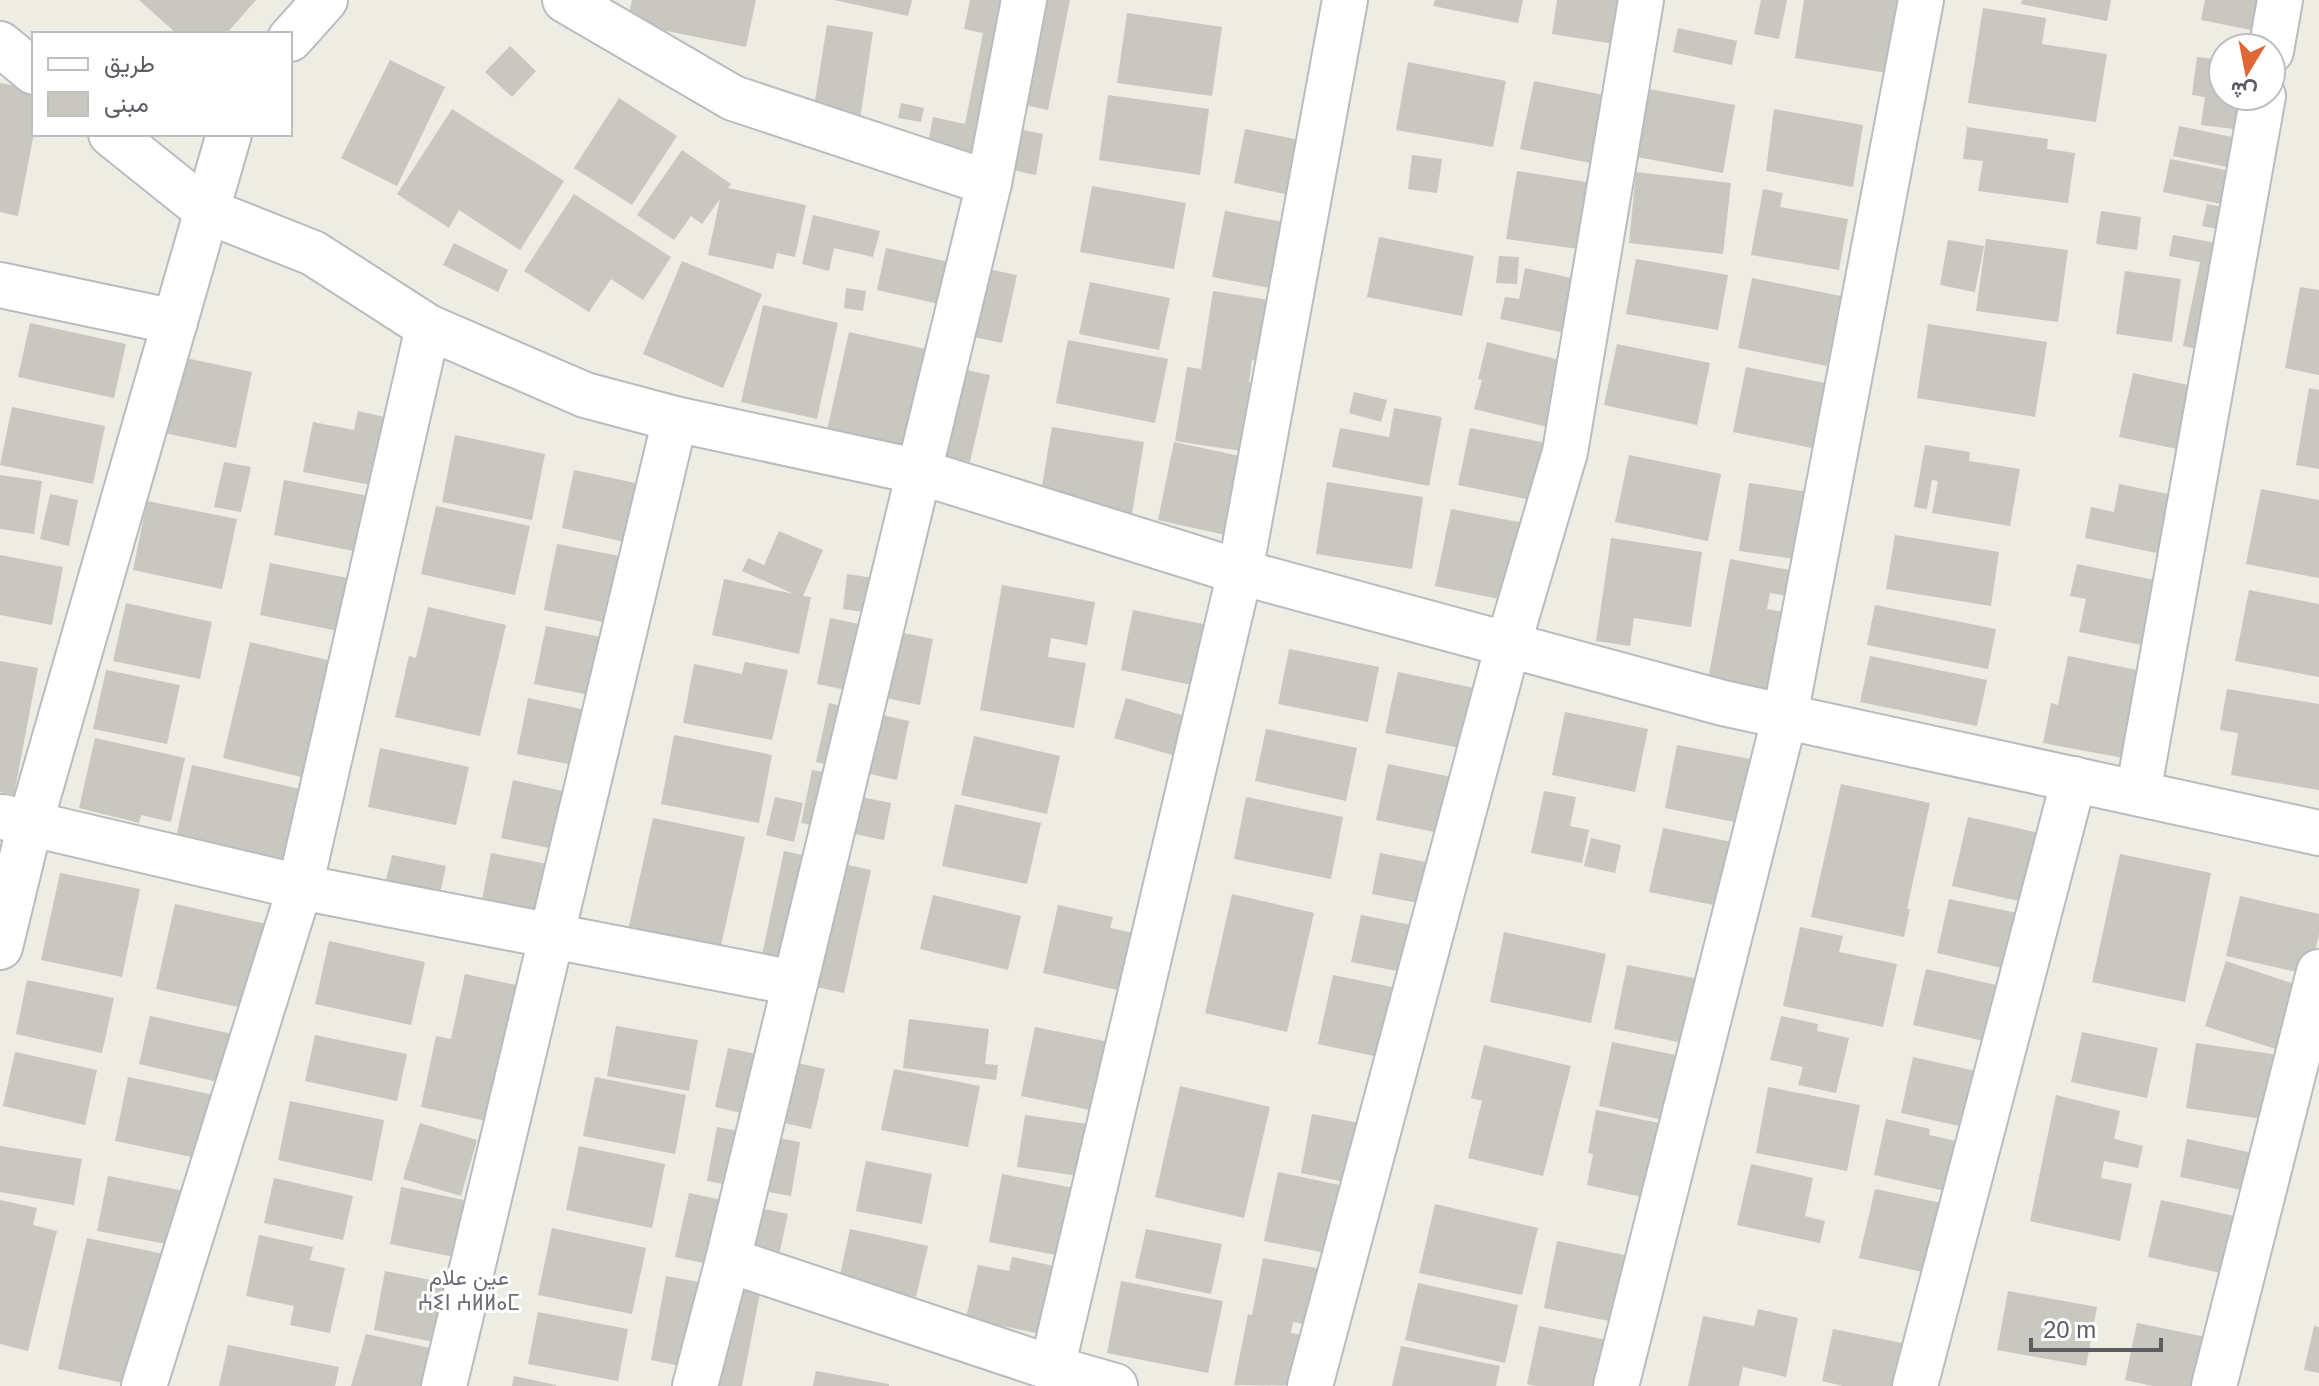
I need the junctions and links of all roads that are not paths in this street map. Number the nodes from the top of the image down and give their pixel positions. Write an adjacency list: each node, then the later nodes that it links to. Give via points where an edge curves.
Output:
1 (325, 0): 9 (street)
2 (565, 0): 15 (street, via 733,98)
3 (1024, 0): 15 (street)
4 (1345, 0): 22 (street)
5 (1641, 0): 23 (street, via 1565,452)
6 (1921, 0): 24 (street)
7 (2280, 0): 8 (street)
8 (2274, 32)
9 (292, 37)
10 (0, 44): 11 (street)
11 (32, 70)
12 (2260, 112): 26 (street)
13 (113, 136): 16 (street)
14 (228, 136): 16 (street)
15 (989, 183): 21 (street)
16 (207, 211): 18 (street); 19 (street, via 313,253)
17 (0, 285): 18 (street)
18 (175, 322): 27 (street)
19 (428, 327): 20 (street, via 585,395); 29 (street)
20 (675, 419): 21 (street); 30 (street)
21 (920, 472): 22 (street); 33 (street)
22 (1240, 572): 23 (street); 35 (street)
23 (1508, 645): 24 (street); 40 (street)
24 (1785, 716): 25 (street); 41 (street)
25 (2074, 779): 26 (street); 42 (street)
26 (2138, 793): 28 (street)
27 (15, 820): 29 (street); 31 (street)
28 (2319, 833)
29 (300, 887): 30 (street); 36 (street)
30 (553, 935): 33 (street); 37 (street)
31 (0, 947)
32 (2319, 972): 43 (street)
33 (795, 983): 34 (street)
34 (728, 1260): 35 (street); 38 (street)
35 (1052, 1368): 39 (street)
36 (144, 1386)
37 (444, 1386)
38 (695, 1386)
39 (1115, 1386)
40 (1310, 1386)
41 (1616, 1386)
42 (1915, 1386)
43 (2214, 1386)

